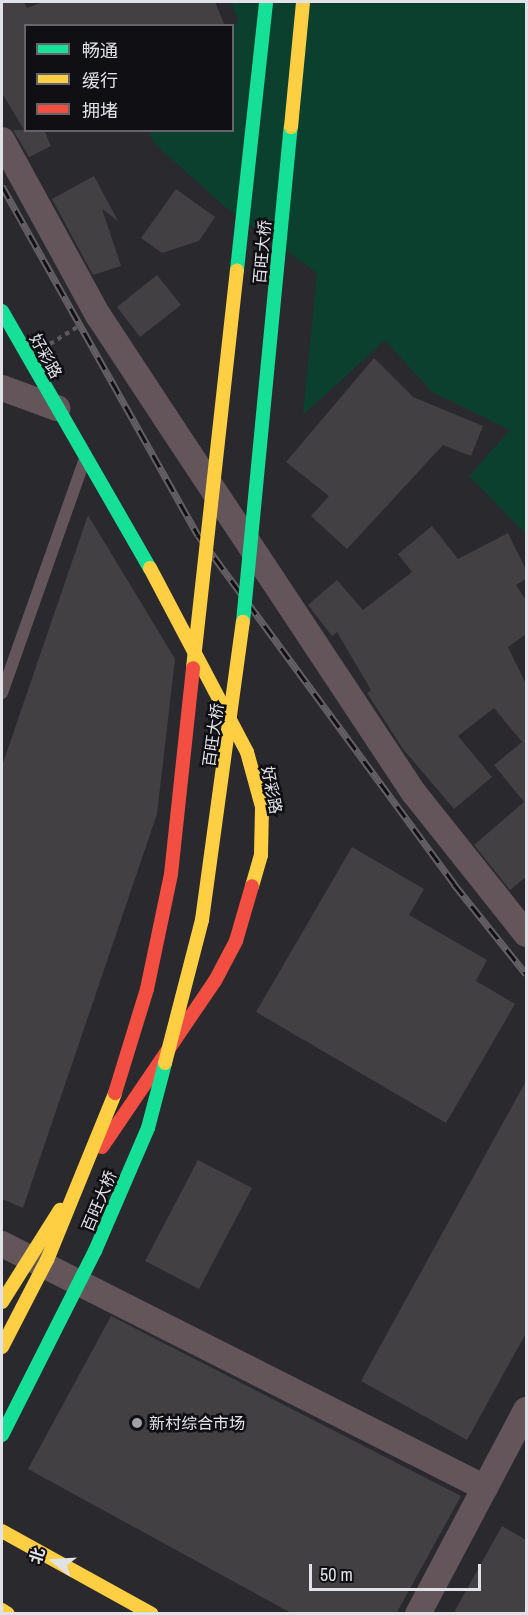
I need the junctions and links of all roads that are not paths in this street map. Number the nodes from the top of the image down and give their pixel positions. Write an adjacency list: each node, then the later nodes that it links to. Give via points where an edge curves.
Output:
1 (266, 2): 13 (main road, 百旺大桥, bridge, via 171,874 147,989 110,1110 47,1260)
2 (303, 2): 15 (main road, 百旺大桥, bridge, via 238,676 202,920 148,1128 95,1251)
3 (2, 140): 9 (street, via 98,315 414,793)
4 (2, 311): 6 (main road, 好彩路)
5 (2, 388): 6 (street)
6 (57, 408): 7 (main road, 好彩路)
7 (86, 456): 8 (lane); 11 (main road, 好彩路, via 247,752 262,807 261,855 239,931 215,981)
8 (2, 693)
9 (526, 934)
10 (2, 1244): 11 (street)
11 (28, 1257): 12 (main road, 好彩路); 16 (street)
12 (2, 1302)
13 (2, 1347)
14 (526, 1410): 16 (street)
15 (2, 1435)
16 (485, 1488): 21 (street)
17 (2, 1531): 20 (main road)
18 (2, 1610): 19 (main road)
19 (8, 1614)
20 (152, 1614)
21 (418, 1614)

